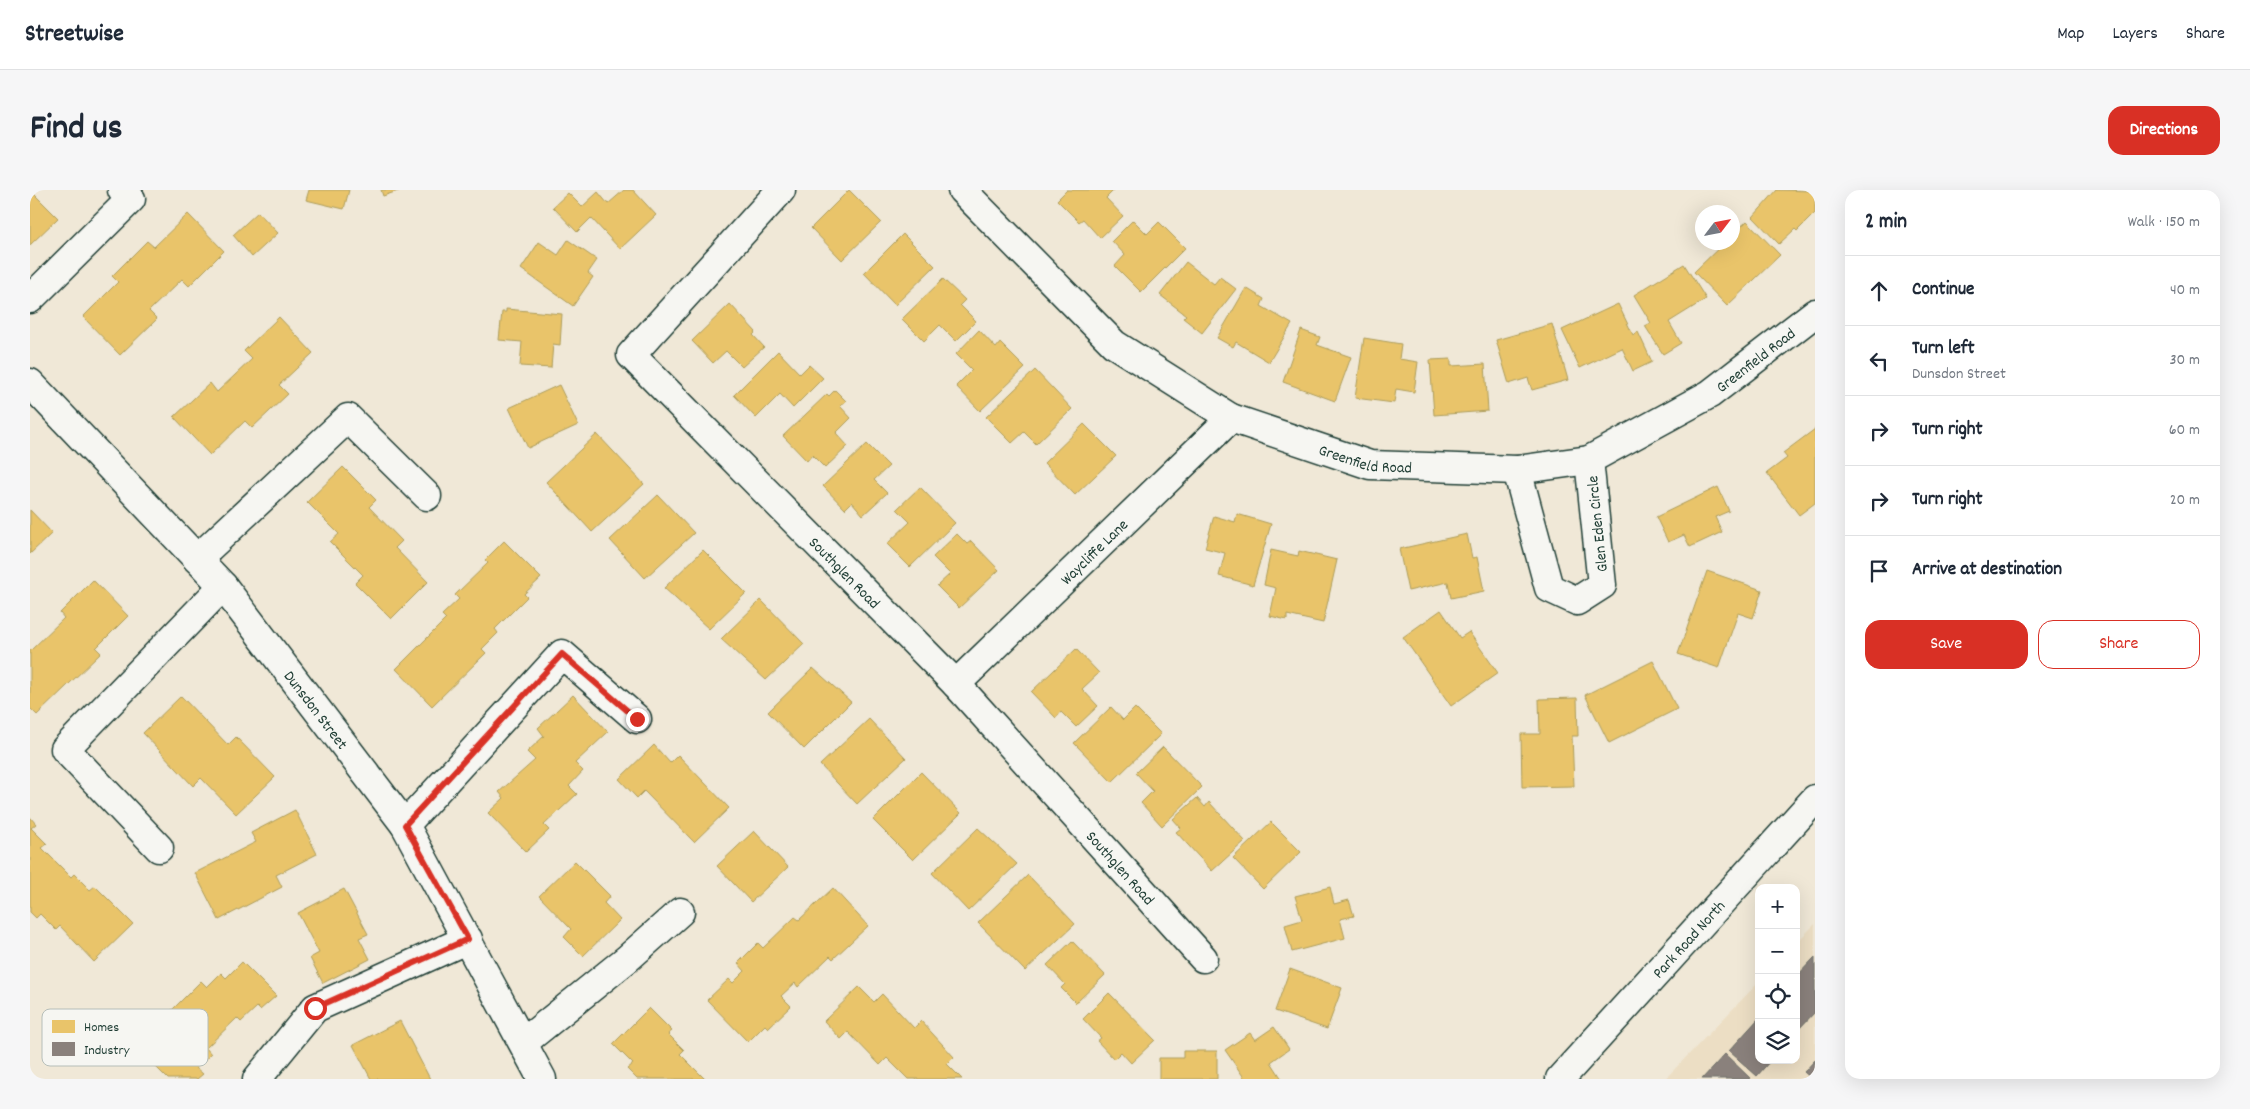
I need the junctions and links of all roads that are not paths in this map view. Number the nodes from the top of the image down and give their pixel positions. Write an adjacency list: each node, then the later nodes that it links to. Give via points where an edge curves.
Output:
1 (122, 190): 4 (street, via 131,199)
2 (781, 190): 13 (street, Southglen Road, via 631,355)
3 (962, 190): 7 (street, Greenfield Road, via 1114,344)
4 (30, 299)
5 (1815, 313): 8 (street, Greenfield Road, via 1710,394)
6 (30, 383): 11 (street, Dunsdon Street)
7 (1231, 418): 9 (street, Greenfield Road, via 1370,465); 13 (street, Waycliffe Lane)
8 (1589, 460): 9 (street, Greenfield Road); 9 (street, Glen Eden Circle, via 1602,585 1577,601 1549,588)
9 (1516, 470)
10 (428, 496): 11 (street, via 348,418)
11 (197, 559): 12 (street, Dunsdon Street)
12 (222, 586): 16 (street, Dunsdon Street); 17 (street, via 65,749)
13 (956, 684): 20 (street, Southglen Road)
14 (637, 719): 16 (street, via 562,654)
15 (1815, 799): 24 (street, Park Road North)
16 (405, 825): 19 (street, Dunsdon Street)
17 (159, 848)
18 (680, 912): 21 (street)
19 (468, 939): 21 (street, Dunsdon Street); 22 (street, via 315,1008)
20 (1203, 958)
21 (524, 1042): 23 (street, Dunsdon Street)
22 (257, 1079)
23 (542, 1079)
24 (1560, 1079)

